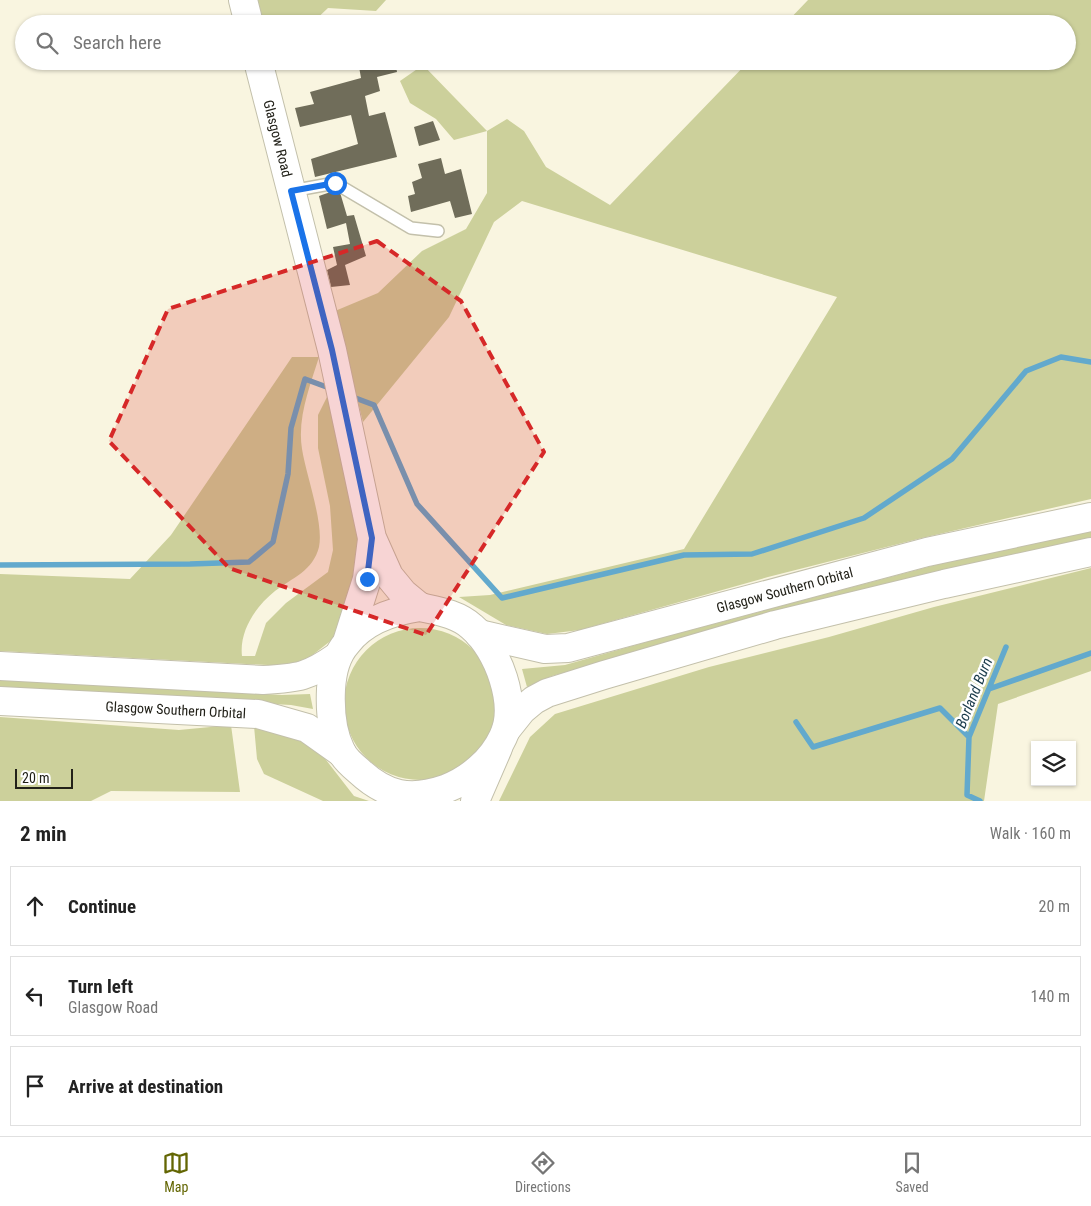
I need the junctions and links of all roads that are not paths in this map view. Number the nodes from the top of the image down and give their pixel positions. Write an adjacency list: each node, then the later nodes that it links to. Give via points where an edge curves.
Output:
1 (243, 0): 2 (main road)
2 (247, 15)
3 (260, 70): 4 (main road, Glasgow Road)
4 (291, 191): 5 (lane, via 335,183 411,228); 7 (main road, Glasgow Road, via 332,350)
5 (438, 231)
6 (1091, 517): 10 (main road, Glasgow Southern Orbital, via 927,552 568,648 545,649)
7 (372, 538): 9 (main road, Glasgow Road, via 389,576); 11 (main road, Glasgow Road, via 367,579)
8 (1091, 552): 14 (main road, via 784,623 604,674 534,700 522,710)
9 (420, 607): 10 (main road, via 461,619); 11 (main road, via 380,617)
10 (479, 634): 14 (main road, via 496,658 502,676 508,704)
11 (343, 649): 12 (main road, via 316,671 296,678 263,680); 15 (main road, Glasgow Road, via 332,677 330,699)
12 (0, 666)
13 (0, 701): 15 (main road, Glasgow Southern Orbital, via 258,714 307,728)
14 (504, 735): 16 (main road, via 482,765 455,785 424,795); 17 (main road)
15 (342, 753): 16 (main road, Glasgow Southern Orbital, via 371,782)
16 (396, 796)
17 (475, 801)

